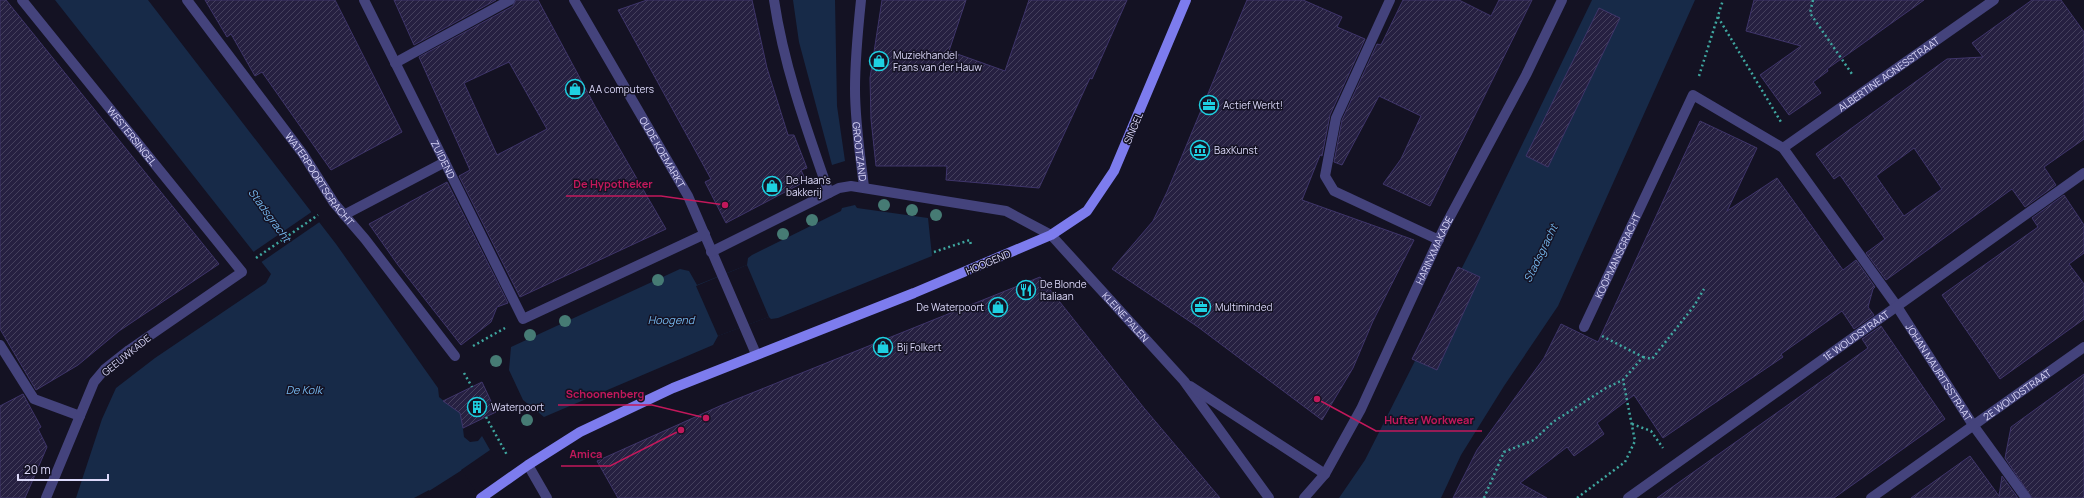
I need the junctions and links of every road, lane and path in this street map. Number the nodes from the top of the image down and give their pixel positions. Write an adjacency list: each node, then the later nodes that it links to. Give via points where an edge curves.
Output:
1 (22, 0): 33 (street, WESTERSINGEL)
2 (187, 0): 25 (street, WATERPOORTSGRACHT, via 303,154)
3 (364, 0): 15 (street, ZUIDEND)
4 (510, 0): 15 (street)
5 (574, 0): 26 (street, OUDE KOEMARKT, via 688,196)
6 (774, 0): 23 (street, via 793,90)
7 (862, 0): 22 (street, GROOTZAND, via 857,35 855,88 856,125)
8 (1186, 0): 27 (main road, SINGEL, via 1114,171 1087,211)
9 (1390, 0): 28 (street, via 1336,118 1325,176 1334,191)
10 (1562, 0): 28 (street, HARINXMAKADE, via 1526,75)
11 (1723, 0): 14 (path)
12 (1813, 0): 16 (path, via 1810,14)
13 (1994, 0): 16 (street, ALBERTINE AGNESSTRAAT)
14 (1718, 17): 17 (path); 18 (path)
15 (395, 63): 20 (street, ZUIDEND)
16 (1864, 92): 18 (street, ALBERTINE AGNESSTRAAT)
17 (1693, 95): 19 (street); 37 (street, KOOPMANSGRACHT)
18 (1792, 141): 19 (street, ALBERTINE AGNESSTRAAT)
19 (1783, 148): 35 (street, JOHAN MAURITSSTRAAT)
20 (445, 162): 25 (street); 36 (street, ZUIDEND)
21 (2084, 174): 35 (street, 1E WOUDSTRAAT)
22 (864, 187): 23 (street, GROOTZAND, via 839,188); 27 (street, via 1006,211)
23 (829, 193): 30 (street)
24 (319, 214): 32 (path)
25 (344, 215): 42 (street, WATERPOORTSGRACHT)
26 (704, 234): 30 (street, OUDE KOEMARKT); 36 (street)
27 (1051, 236): 41 (main road, HOOGEND, via 914,293); 45 (street, KLEINE PALEN)
28 (1438, 240): 53 (street, HARINXMAKADE, via 1361,409)
29 (970, 244): 31 (path, via 970,240)
30 (712, 252): 41 (street, OUDE KOEMARKT)
31 (934, 252)
32 (253, 260)
33 (242, 272): 46 (street, GEEUWKADE, via 161,326 105,369 94,382)
34 (1704, 289): 43 (path, via 1694,306 1652,359)
35 (1896, 306): 49 (street, JOHAN MAURITSSTRAAT); 52 (street, 1E WOUDSTRAAT)
36 (523, 319): 38 (path)
37 (1584, 327): 43 (path)
38 (478, 343)
39 (2084, 347): 49 (street, 2E WOUDSTRAAT)
40 (1, 349): 46 (street, via 34,399)
41 (756, 354): 51 (main road, HOOGEND, via 673,388 580,432)
42 (455, 356)
43 (1643, 357): 44 (path)
44 (1623, 380): 48 (path); 59 (path, via 1553,422 1534,440 1504,452)
45 (1184, 381): 53 (street, KLEINE PALEN); 57 (street, KLEINE PALEN)
46 (80, 416): 54 (street, GEEUWKADE)
47 (486, 417): 50 (path)
48 (1632, 424): 52 (path, via 1651,431); 60 (path, via 1635,441 1625,462)
49 (1973, 425): 62 (street, 2E WOUDSTRAAT); 63 (street, JOHAN MAURITSSTRAAT)
50 (500, 443)
51 (528, 464): 55 (main road, HOOGEND); 56 (street)
52 (1674, 465): 61 (street, 1E WOUDSTRAAT)
53 (1325, 474): 58 (street, HARINXMAKADE)
54 (46, 498)
55 (481, 498)
56 (547, 498)
57 (1269, 498)
58 (1304, 498)
59 (1484, 498)
60 (1577, 498)
61 (1628, 498)
62 (1871, 498)
63 (2026, 498)

